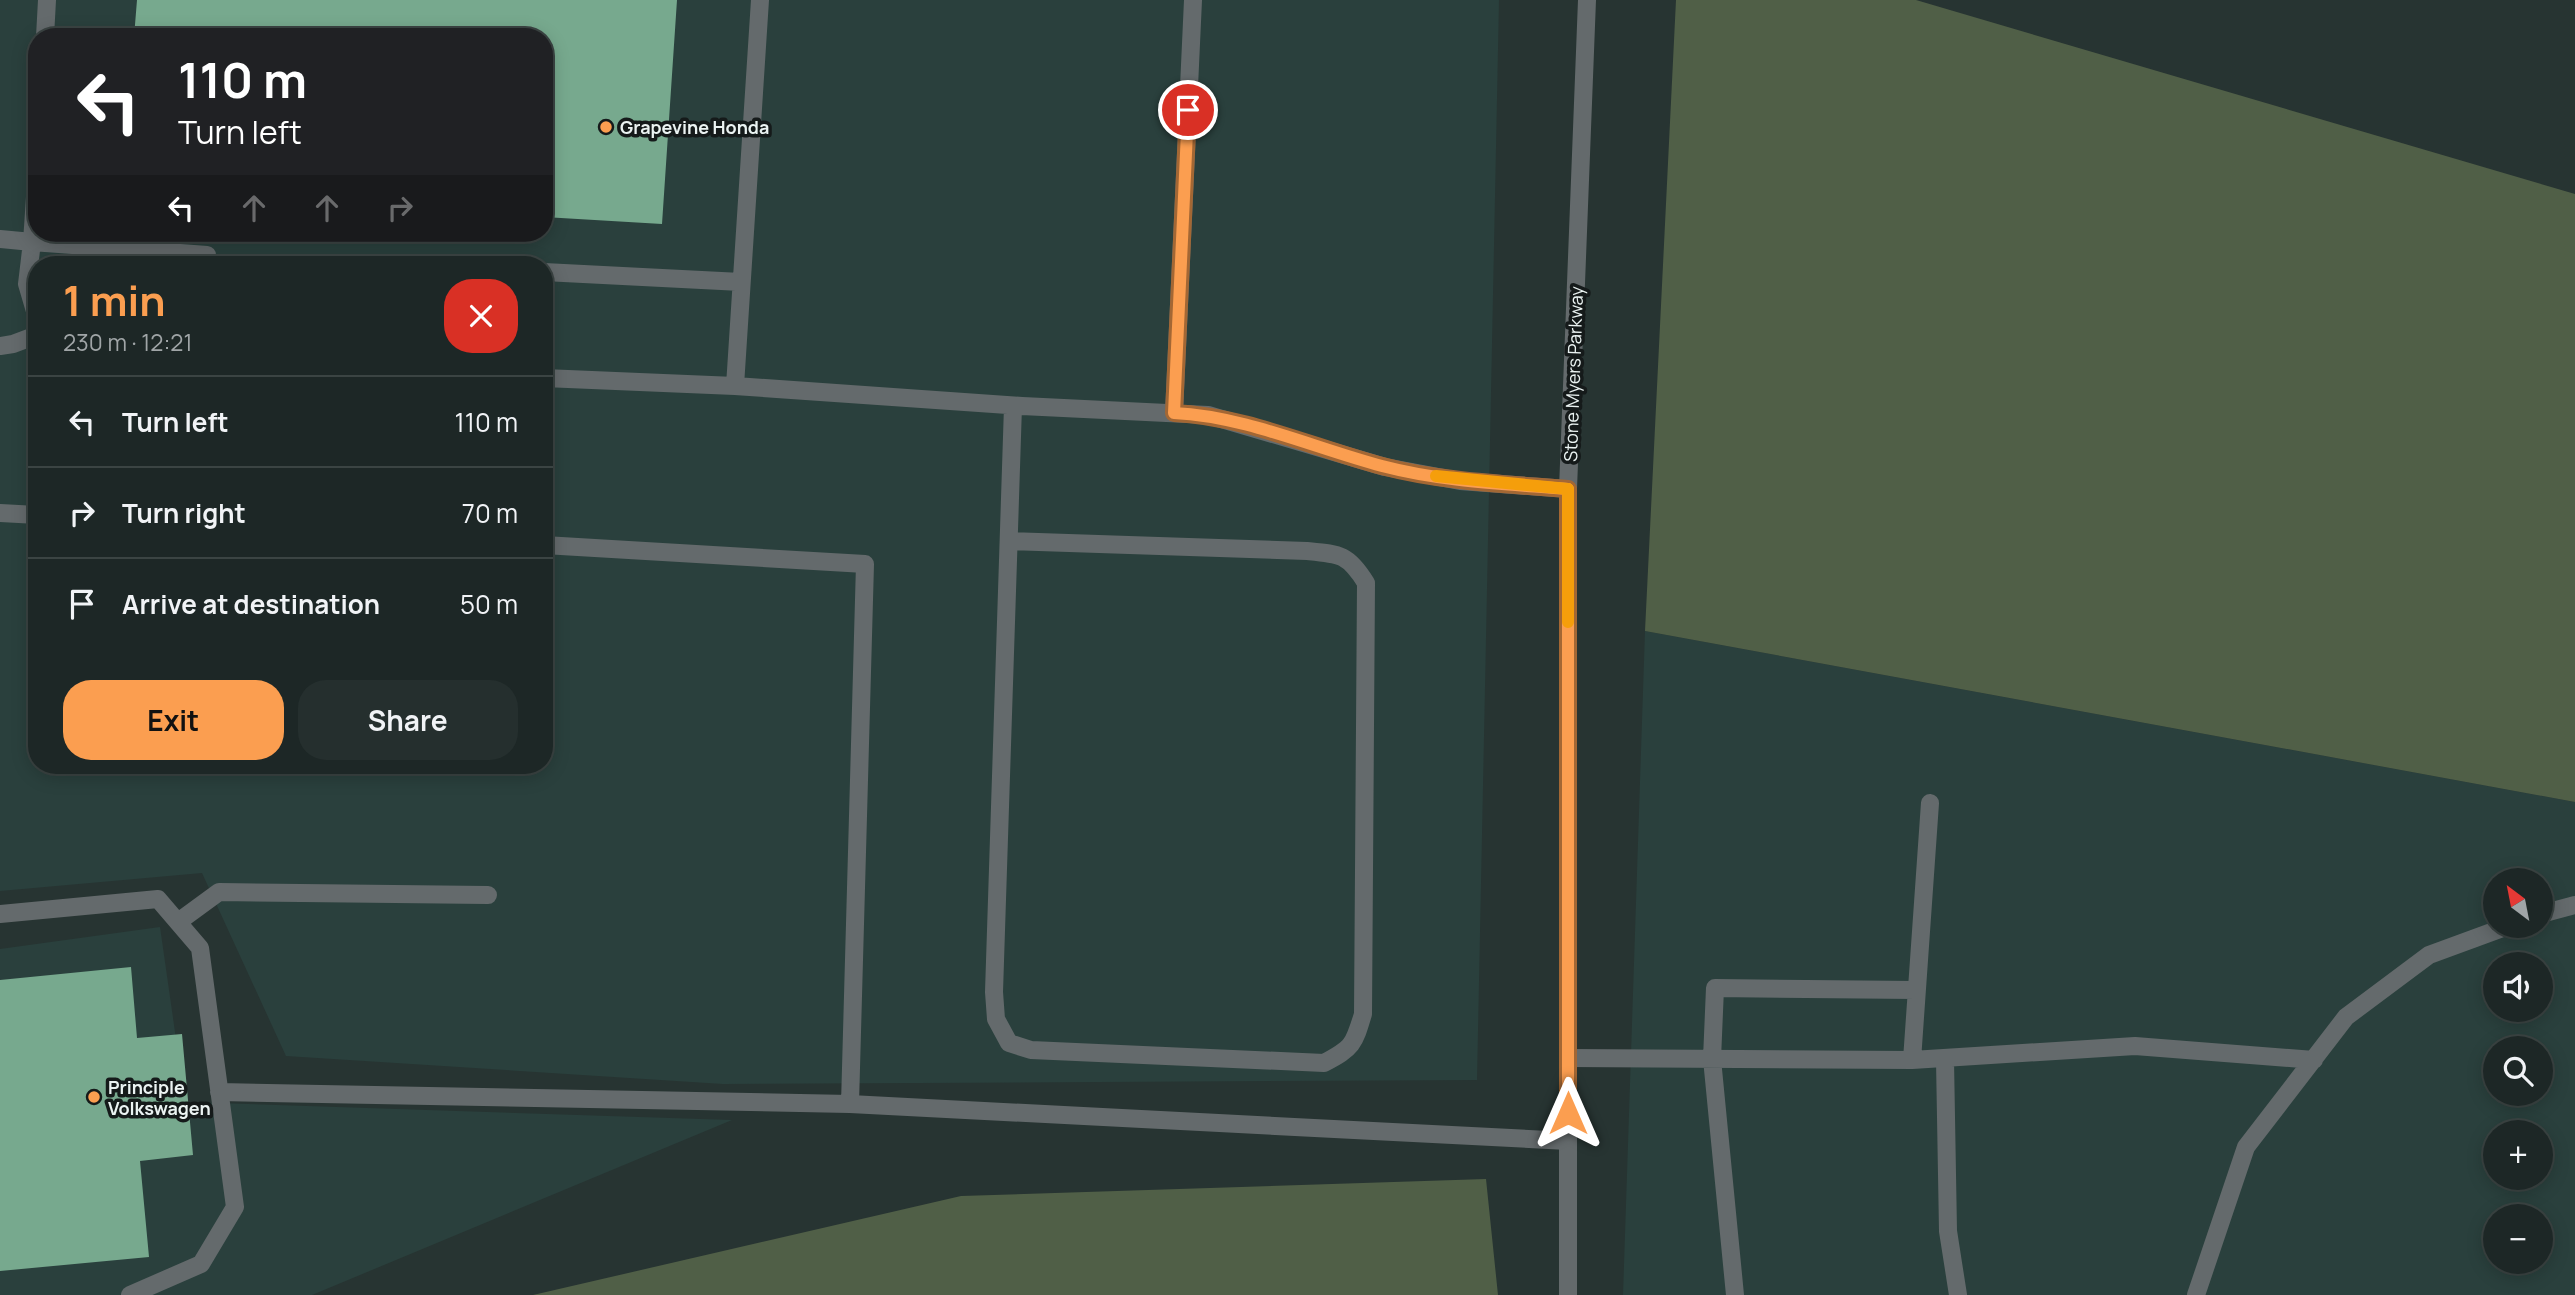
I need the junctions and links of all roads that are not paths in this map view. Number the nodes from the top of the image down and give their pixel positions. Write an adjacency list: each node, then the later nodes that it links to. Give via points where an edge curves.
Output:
1 (47, 0): 5 (street)
2 (760, 0): 12 (street)
3 (1193, 0): 18 (street)
4 (1587, 0): 19 (street, Stone Myers Parkway)
5 (45, 28)
6 (0, 239): 7 (street)
7 (28, 242)
8 (32, 242): 9 (street); 10 (street)
9 (206, 255)
10 (30, 256)
11 (553, 272): 12 (street)
12 (741, 282): 16 (street)
13 (28, 338): 14 (street)
14 (0, 346)
15 (553, 378): 16 (street)
16 (735, 386): 17 (street)
17 (1013, 406): 18 (street); 22 (street)
18 (1174, 413): 19 (street, via 1208,415 1398,469 1460,481)
19 (1568, 489): 32 (street, Stone Myers Parkway)
20 (0, 513): 21 (street)
21 (28, 515)
22 (1009, 541): 22 (street, via 994,992 996,1019 1009,1043 1031,1050 1324,1063 1338,1056 1354,1043 1363,1014 1366,583 1352,561 1307,551)
23 (553, 545): 38 (street, via 865,564)
24 (1930, 803): 31 (street)
25 (488, 895): 29 (street, via 219,892)
26 (2575, 905): 27 (street)
27 (2553, 911)
28 (0, 914): 29 (street, via 158,899)
29 (178, 922): 37 (street, via 200,948)
30 (2483, 935): 36 (street, via 2429,955 2346,1017)
31 (1916, 990): 33 (street, via 1716,988); 34 (street)
32 (1568, 1058): 33 (street); 39 (street, Stone Myers Parkway)
33 (1712, 1059): 34 (street); 42 (street)
34 (1912, 1060): 35 (street)
35 (1945, 1060): 36 (street, via 2135,1046); 43 (street, via 1948,1231)
36 (2314, 1060): 44 (street, via 2246,1147)
37 (219, 1092): 38 (street); 40 (street, via 235,1207 201,1264)
38 (850, 1104): 39 (street)
39 (1568, 1141): 41 (street, Stone Myers Parkway)
40 (130, 1295)
41 (1568, 1295)
42 (1735, 1295)
43 (1958, 1295)
44 (2196, 1295)

